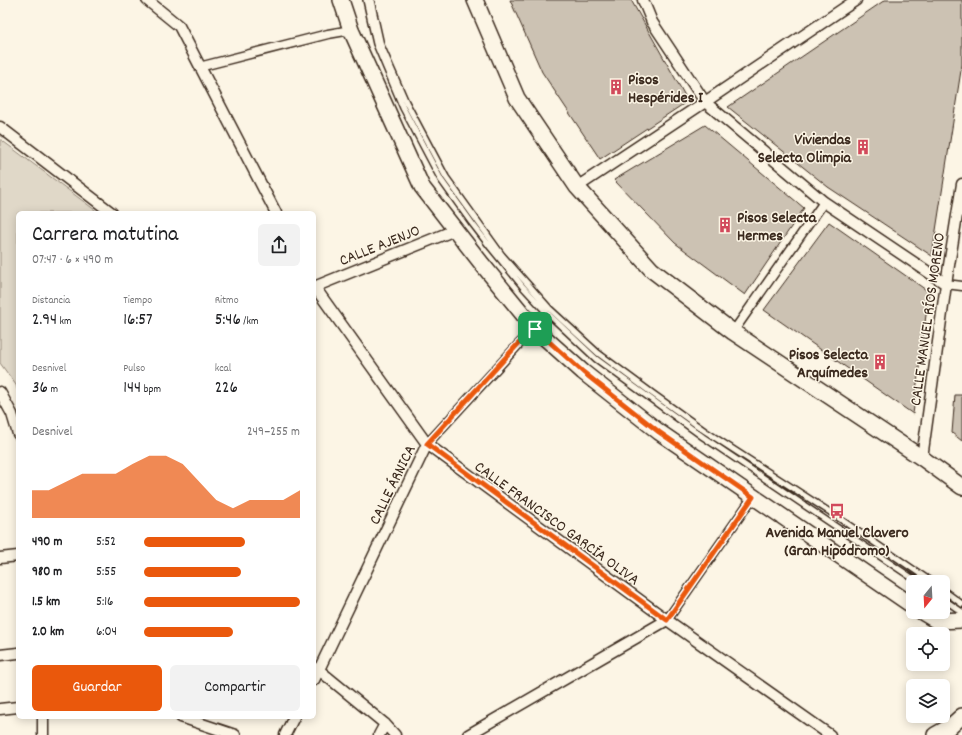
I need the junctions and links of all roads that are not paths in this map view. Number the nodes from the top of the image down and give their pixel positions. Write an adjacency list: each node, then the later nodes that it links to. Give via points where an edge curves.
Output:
1 (147, 0): 9 (street, via 179,26)
2 (341, 0): 8 (main road)
3 (366, 0): 32 (lane, via 376,44 403,108 442,180 487,243 547,313 596,359 702,437)
4 (370, 0): 33 (lane, via 381,45 406,102 446,177 502,255 549,308 598,353 705,431)
5 (475, 0): 13 (main road, via 517,98)
6 (642, 0): 10 (street, via 652,22)
7 (856, 0): 10 (street)
8 (351, 30): 9 (street); 17 (main road, via 422,187)
9 (199, 68): 16 (street)
10 (705, 102): 13 (street); 14 (street)
11 (0, 128): 15 (street)
12 (962, 184): 18 (street, CALLE MANUEL RÍOS MORENO)
13 (577, 187): 23 (main road, via 652,270)
14 (824, 202): 18 (street); 23 (street)
15 (109, 211)
16 (275, 211)
17 (455, 230): 19 (street, CALLE AJENJO); 22 (main road)
18 (946, 284): 20 (street); 27 (street, CALLE MANUEL RÍOS MORENO)
19 (316, 285)
20 (962, 286)
21 (316, 289): 26 (street, CALLE FRANCISCO GARCÍA OLIVA)
22 (535, 329): 26 (street, CALLE ÁRNICA, via 518,344); 29 (main road, via 583,372 659,432)
23 (733, 332): 27 (main road)
24 (0, 392): 25 (street)
25 (15, 413)
26 (427, 444): 40 (street, CALLE FRANCISCO GARCÍA OLIVA); 44 (street, CALLE ÁRNICA)
27 (922, 458): 28 (main road)
28 (962, 487)
29 (753, 497): 35 (main road); 40 (street)
30 (16, 556): 31 (street)
31 (0, 558)
32 (908, 575)
33 (922, 575)
34 (950, 595): 37 (lane)
35 (906, 601)
36 (950, 604): 38 (lane)
37 (962, 604)
38 (962, 612)
39 (934, 619): 41 (main road)
40 (667, 620): 57 (street); 58 (street, CALLE FRANCISCO GARCÍA OLIVA)
41 (962, 620)
42 (16, 653): 43 (street)
43 (0, 655)
44 (317, 669): 51 (street)
45 (16, 707): 46 (street)
46 (0, 709)
47 (962, 716): 59 (main road)
48 (43, 719): 52 (street)
49 (187, 719): 53 (street)
50 (293, 719): 54 (street)
51 (385, 724): 55 (street); 56 (street)
52 (43, 735)
53 (235, 735)
54 (285, 735)
55 (379, 735)
56 (395, 735)
57 (468, 735)
58 (830, 735)
59 (935, 735)

